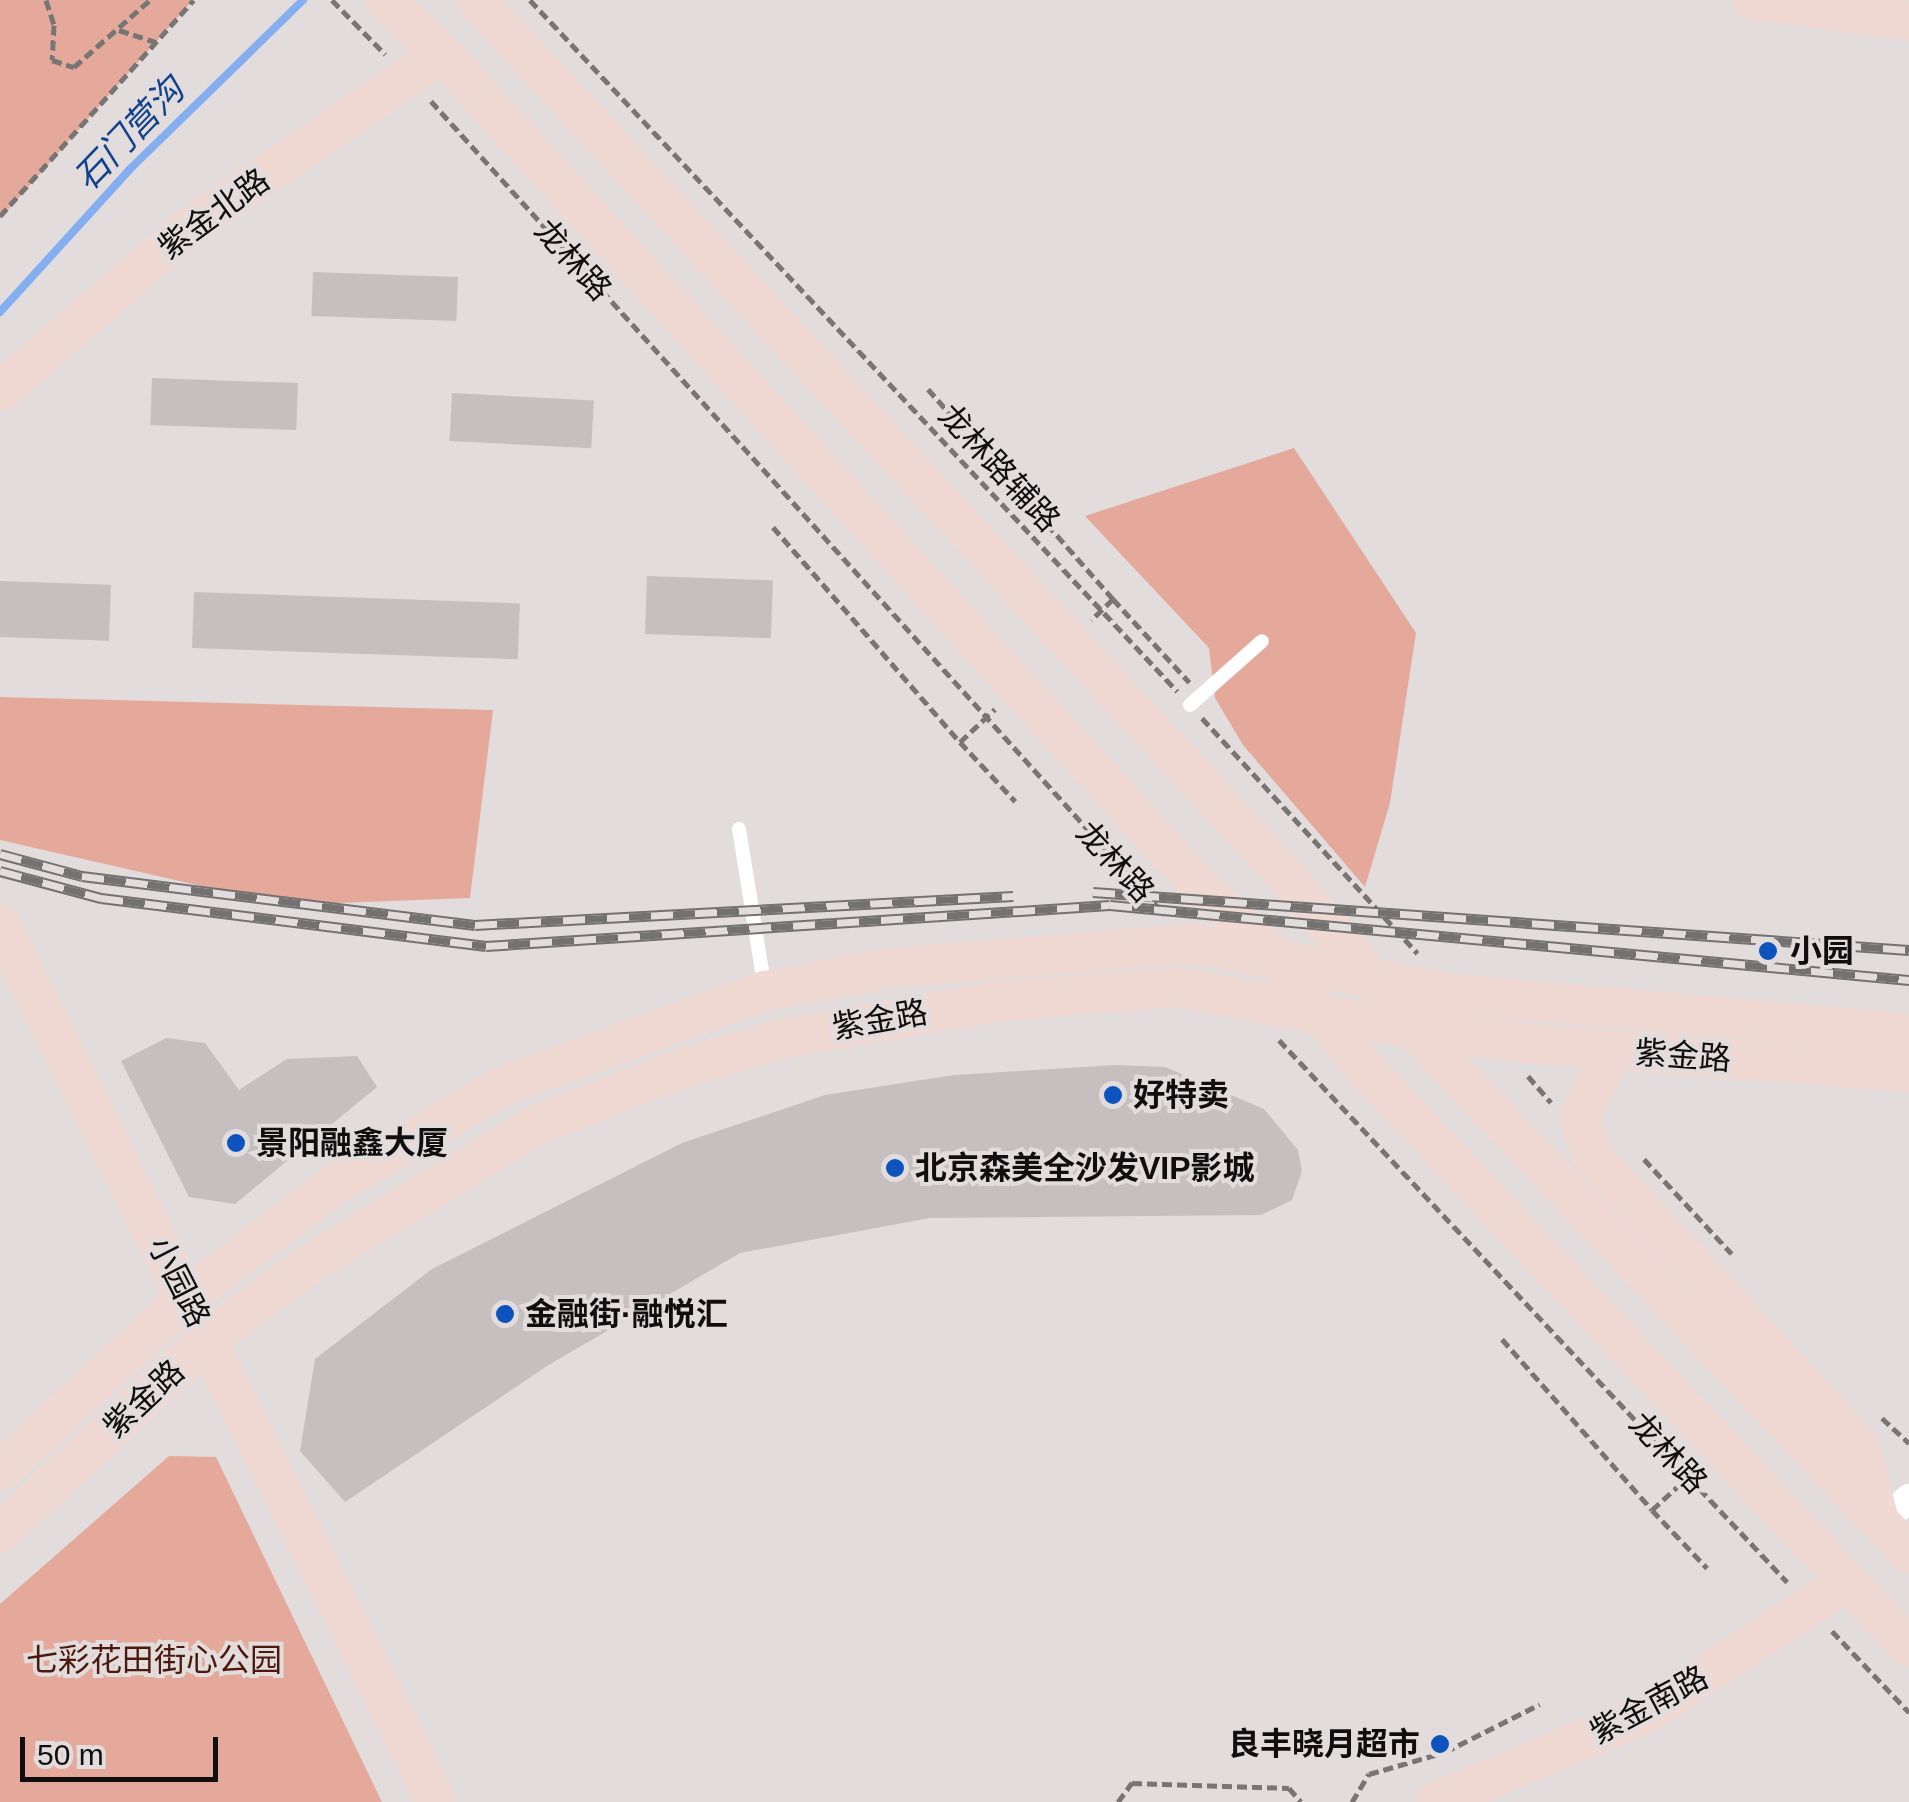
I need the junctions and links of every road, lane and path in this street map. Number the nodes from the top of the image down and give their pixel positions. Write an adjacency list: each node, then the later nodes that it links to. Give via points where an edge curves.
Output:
1 (46, 0): 10 (path, via 52,60 74,66)
2 (150, 0): 10 (path)
3 (194, 0): 11 (path)
4 (332, 0): 8 (path, 龙林路)
5 (476, 0): 27 (main road, via 1274,862)
6 (530, 0): 19 (path, 龙林路辅路)
7 (1750, 0): 9 (main road)
8 (368, 10): 12 (main road, 龙林路); 13 (path, 龙林路)
9 (1909, 21)
10 (119, 30): 11 (path)
11 (156, 42): 14 (path)
12 (442, 54): 13 (main road, 紫金北路); 25 (main road, 龙林路, via 1200,887)
13 (409, 77): 15 (main road, 紫金北路, via 187,228); 24 (path, 龙林路)
14 (0, 216)
15 (0, 392)
16 (1113, 599): 18 (path)
17 (1262, 641): 19 (lane)
18 (1170, 662)
19 (1190, 706): 26 (path, 龙林路辅路)
20 (960, 742): 21 (path)
21 (1015, 801)
22 (739, 829): 28 (lane)
23 (0, 924): 35 (main road, 小园路)
24 (1191, 942): 25 (main road, 紫金路); 28 (main road, 紫金路, via 888,968)
25 (1273, 954): 27 (main road, 紫金路); 30 (main road, 龙林路)
26 (1431, 969)
27 (1372, 978): 31 (main road); 32 (main road, 紫金路, via 1454,994)
28 (766, 990): 35 (main road, 紫金路, via 505,1084 331,1188)
29 (1240, 999): 30 (main road, 紫金路); 36 (main road, 紫金路, via 1179,986 996,1002 864,1021 678,1070 507,1143 311,1263); 46 (path, 龙林路)
30 (1316, 1014): 31 (main road, 紫金路); 45 (main road, 龙林路)
31 (1414, 1030): 33 (main road, 紫金路); 41 (main road)
32 (1909, 1033)
33 (1612, 1052): 34 (main road, 紫金路); 41 (main road, via 1580,1116 1593,1157 1860,1446)
34 (1909, 1072)
35 (186, 1298): 36 (main road, 小园路); 39 (main road, 紫金路)
36 (208, 1340): 42 (main road, 紫金路); 50 (main road, 小园路)
37 (1877, 1413): 38 (path)
38 (1909, 1443)
39 (0, 1471)
40 (1652, 1510): 44 (path)
41 (1895, 1511): 43 (main road)
42 (0, 1533)
43 (1909, 1553)
44 (1707, 1568)
45 (1848, 1581): 46 (main road, 紫金南路); 47 (main road, 龙林路)
46 (1810, 1607): 49 (path, 龙林路); 54 (main road, 紫金南路, via 1648,1712)
47 (1909, 1648)
48 (1540, 1704): 53 (path, via 1444,1752 1369,1774)
49 (1909, 1712)
50 (436, 1802)
51 (1118, 1802): 52 (path, via 1132,1783 1289,1788)
52 (1302, 1802)
53 (1352, 1802)
54 (1435, 1802)

